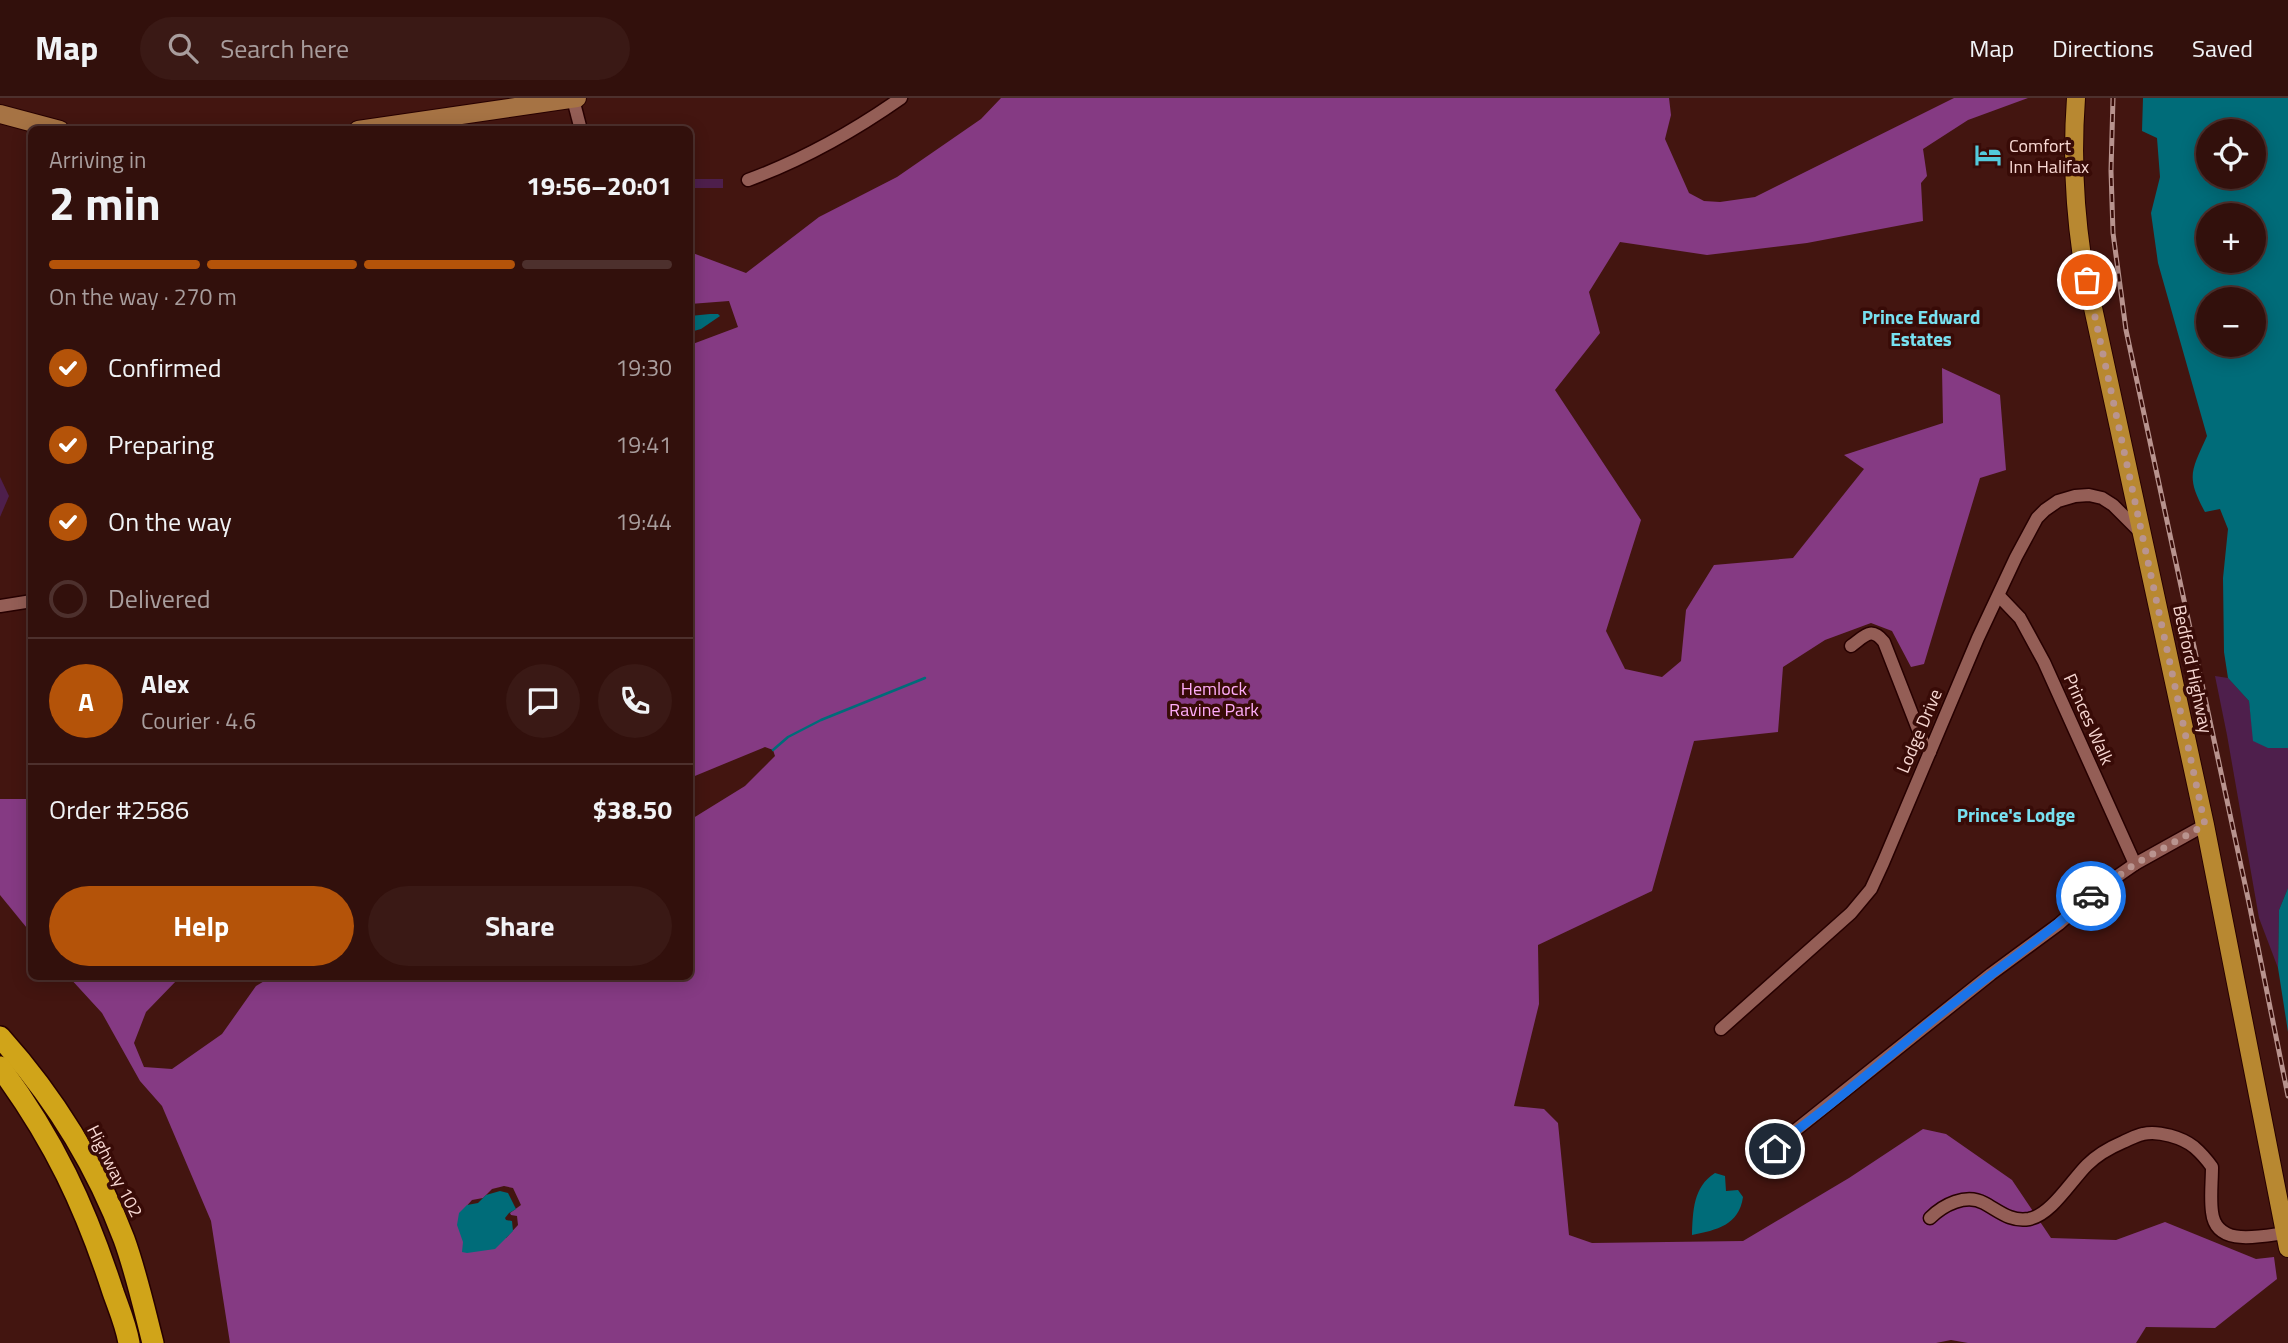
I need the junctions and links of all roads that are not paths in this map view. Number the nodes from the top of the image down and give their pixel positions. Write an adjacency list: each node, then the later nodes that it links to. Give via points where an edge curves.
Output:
1 (901, 98): 8 (street, via 827,144)
2 (2076, 98): 9 (main road, Bedford Highway, via 2074,205)
3 (575, 99): 6 (street); 7 (street)
4 (0, 114): 5 (street)
5 (45, 126)
6 (386, 126)
7 (580, 126)
8 (748, 180)
9 (2143, 534): 10 (street, Lodge Drive, via 2102,498 2058,501 2034,523); 15 (main road, Bedford Highway)
10 (1999, 596): 14 (street, Lodge Drive); 16 (street, Princes Walk, via 2020,618 2044,662)
11 (28, 602): 12 (street)
12 (0, 606)
13 (1851, 646): 14 (street, via 1873,632 1884,642)
14 (1930, 752): 17 (street, Lodge Drive, via 1871,889 1852,913)
15 (2205, 825): 16 (street); 22 (main road, Bedford Highway)
16 (2135, 864): 20 (street)
17 (1721, 1029)
18 (0, 1037): 26 (highway, Highway 102, via 40,1085 83,1153 124,1239)
19 (0, 1067): 23 (highway, via 40,1124 80,1201)
20 (1775, 1149)
21 (1930, 1217): 22 (street, via 1947,1204 1975,1200 2002,1215 2031,1219 2050,1207 2098,1154 2144,1133 2155,1133 2191,1144 2212,1167 2211,1211 2221,1231 2237,1237)
22 (2287, 1240)
23 (113, 1293): 24 (highway); 25 (highway)
24 (121, 1343)
25 (129, 1343)
26 (153, 1343)

